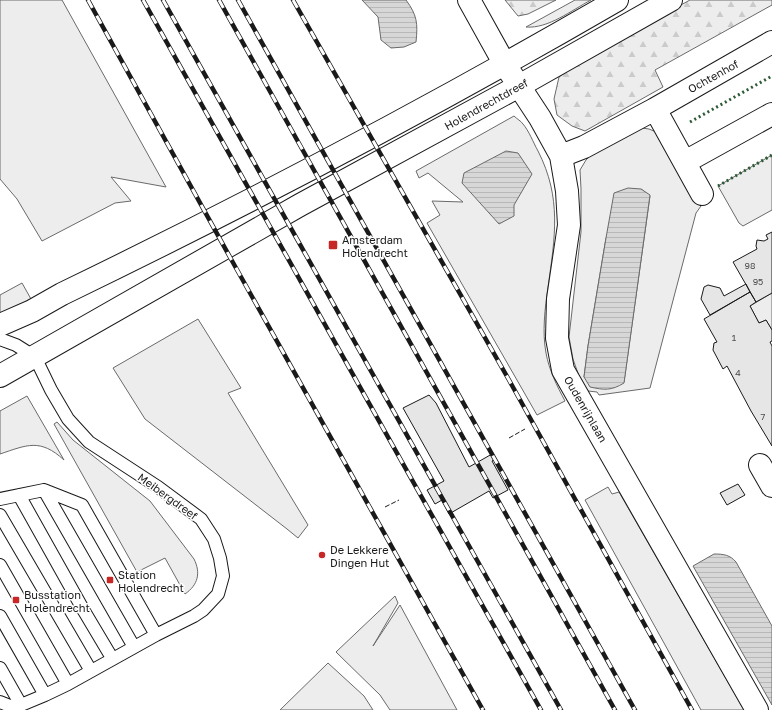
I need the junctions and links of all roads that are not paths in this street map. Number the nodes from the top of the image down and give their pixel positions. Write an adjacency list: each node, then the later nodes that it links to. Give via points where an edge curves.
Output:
1 (469, 0): 5 (main road, Oudenrijnlaan)
2 (617, 0): 5 (main road)
3 (671, 0): 6 (main road, Holendrechtdreef)
4 (772, 42): 7 (main road, Ochtenhof)
5 (504, 63): 6 (main road, Oudenrijnlaan); 12 (main road, via 289,180 62,294 32,312)
6 (519, 86): 9 (main road, Oudenrijnlaan); 14 (main road, Holendrechtdreef, via 300,206)
7 (655, 109): 9 (main road, Ochtenhof, via 584,147); 10 (main road)
8 (772, 114): 10 (main road)
9 (561, 156): 33 (main road, Oudenrijnlaan, via 569,225 558,299 557,338 563,370)
10 (685, 162): 11 (main road)
11 (702, 194)
12 (0, 325)
13 (0, 339): 14 (lane)
14 (35, 357): 15 (main road); 24 (lane, Meibergdreef, via 68,419 89,442 158,487 201,519 214,539 222,576 218,594 203,610)
15 (0, 376)
16 (760, 465): 17 (main road)
17 (772, 486)
18 (44, 490): 19 (lane); 24 (lane, via 82,505); 25 (lane)
19 (19, 495): 20 (lane); 26 (lane)
20 (0, 499)
21 (0, 514): 28 (lane)
22 (0, 565): 29 (lane)
23 (0, 616): 30 (lane)
24 (156, 635): 25 (lane, Meibergdreef)
25 (134, 647): 26 (lane, Meibergdreef)
26 (112, 658): 28 (lane, Meibergdreef)
27 (0, 668): 32 (lane)
28 (91, 671): 29 (lane, Meibergdreef)
29 (68, 684): 30 (lane, Meibergdreef)
30 (45, 695): 32 (lane, Meibergdreef)
31 (0, 702): 32 (lane, Meibergdreef, via 10,706)
32 (21, 705)
33 (757, 710)

